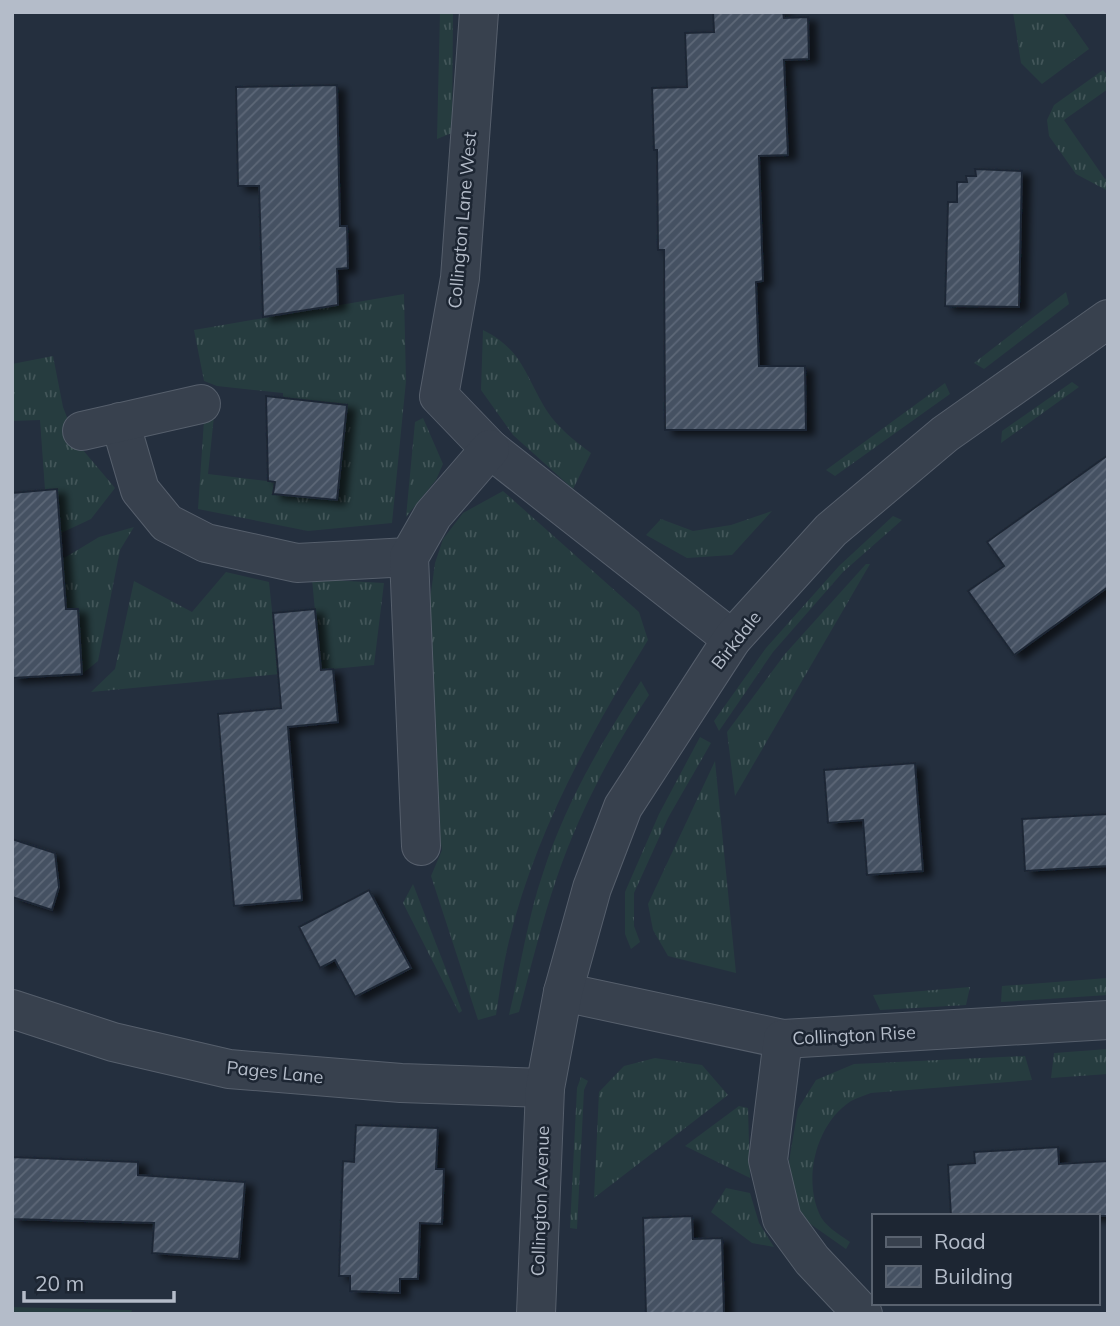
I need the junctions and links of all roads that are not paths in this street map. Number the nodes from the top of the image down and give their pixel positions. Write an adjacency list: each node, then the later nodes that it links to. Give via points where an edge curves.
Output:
1 (479, 12): 6 (street, Collington Lane West, via 460,278 439,396)
2 (1108, 319): 8 (street, Birkdale, via 945,434 831,530)
3 (201, 404): 4 (street)
4 (120, 422): 5 (street); 7 (street, via 140,490 167,523 206,543 297,564)
5 (82, 430)
6 (491, 449): 7 (street, via 433,514); 8 (street, Collington Lane West)
7 (409, 557): 9 (street)
8 (732, 639): 10 (street, Birkdale, via 623,807 592,888)
9 (421, 846)
10 (563, 992): 13 (street, Collington Rise); 14 (street, Birkdale)
11 (12, 1009): 14 (street, Pages Lane, via 113,1042 229,1069 401,1083)
12 (1108, 1020): 13 (street, Collington Rise)
13 (783, 1039): 16 (street, via 768,1160 782,1219 812,1260)
14 (545, 1088): 15 (street, Collington Avenue)
15 (536, 1314)
16 (863, 1314)

